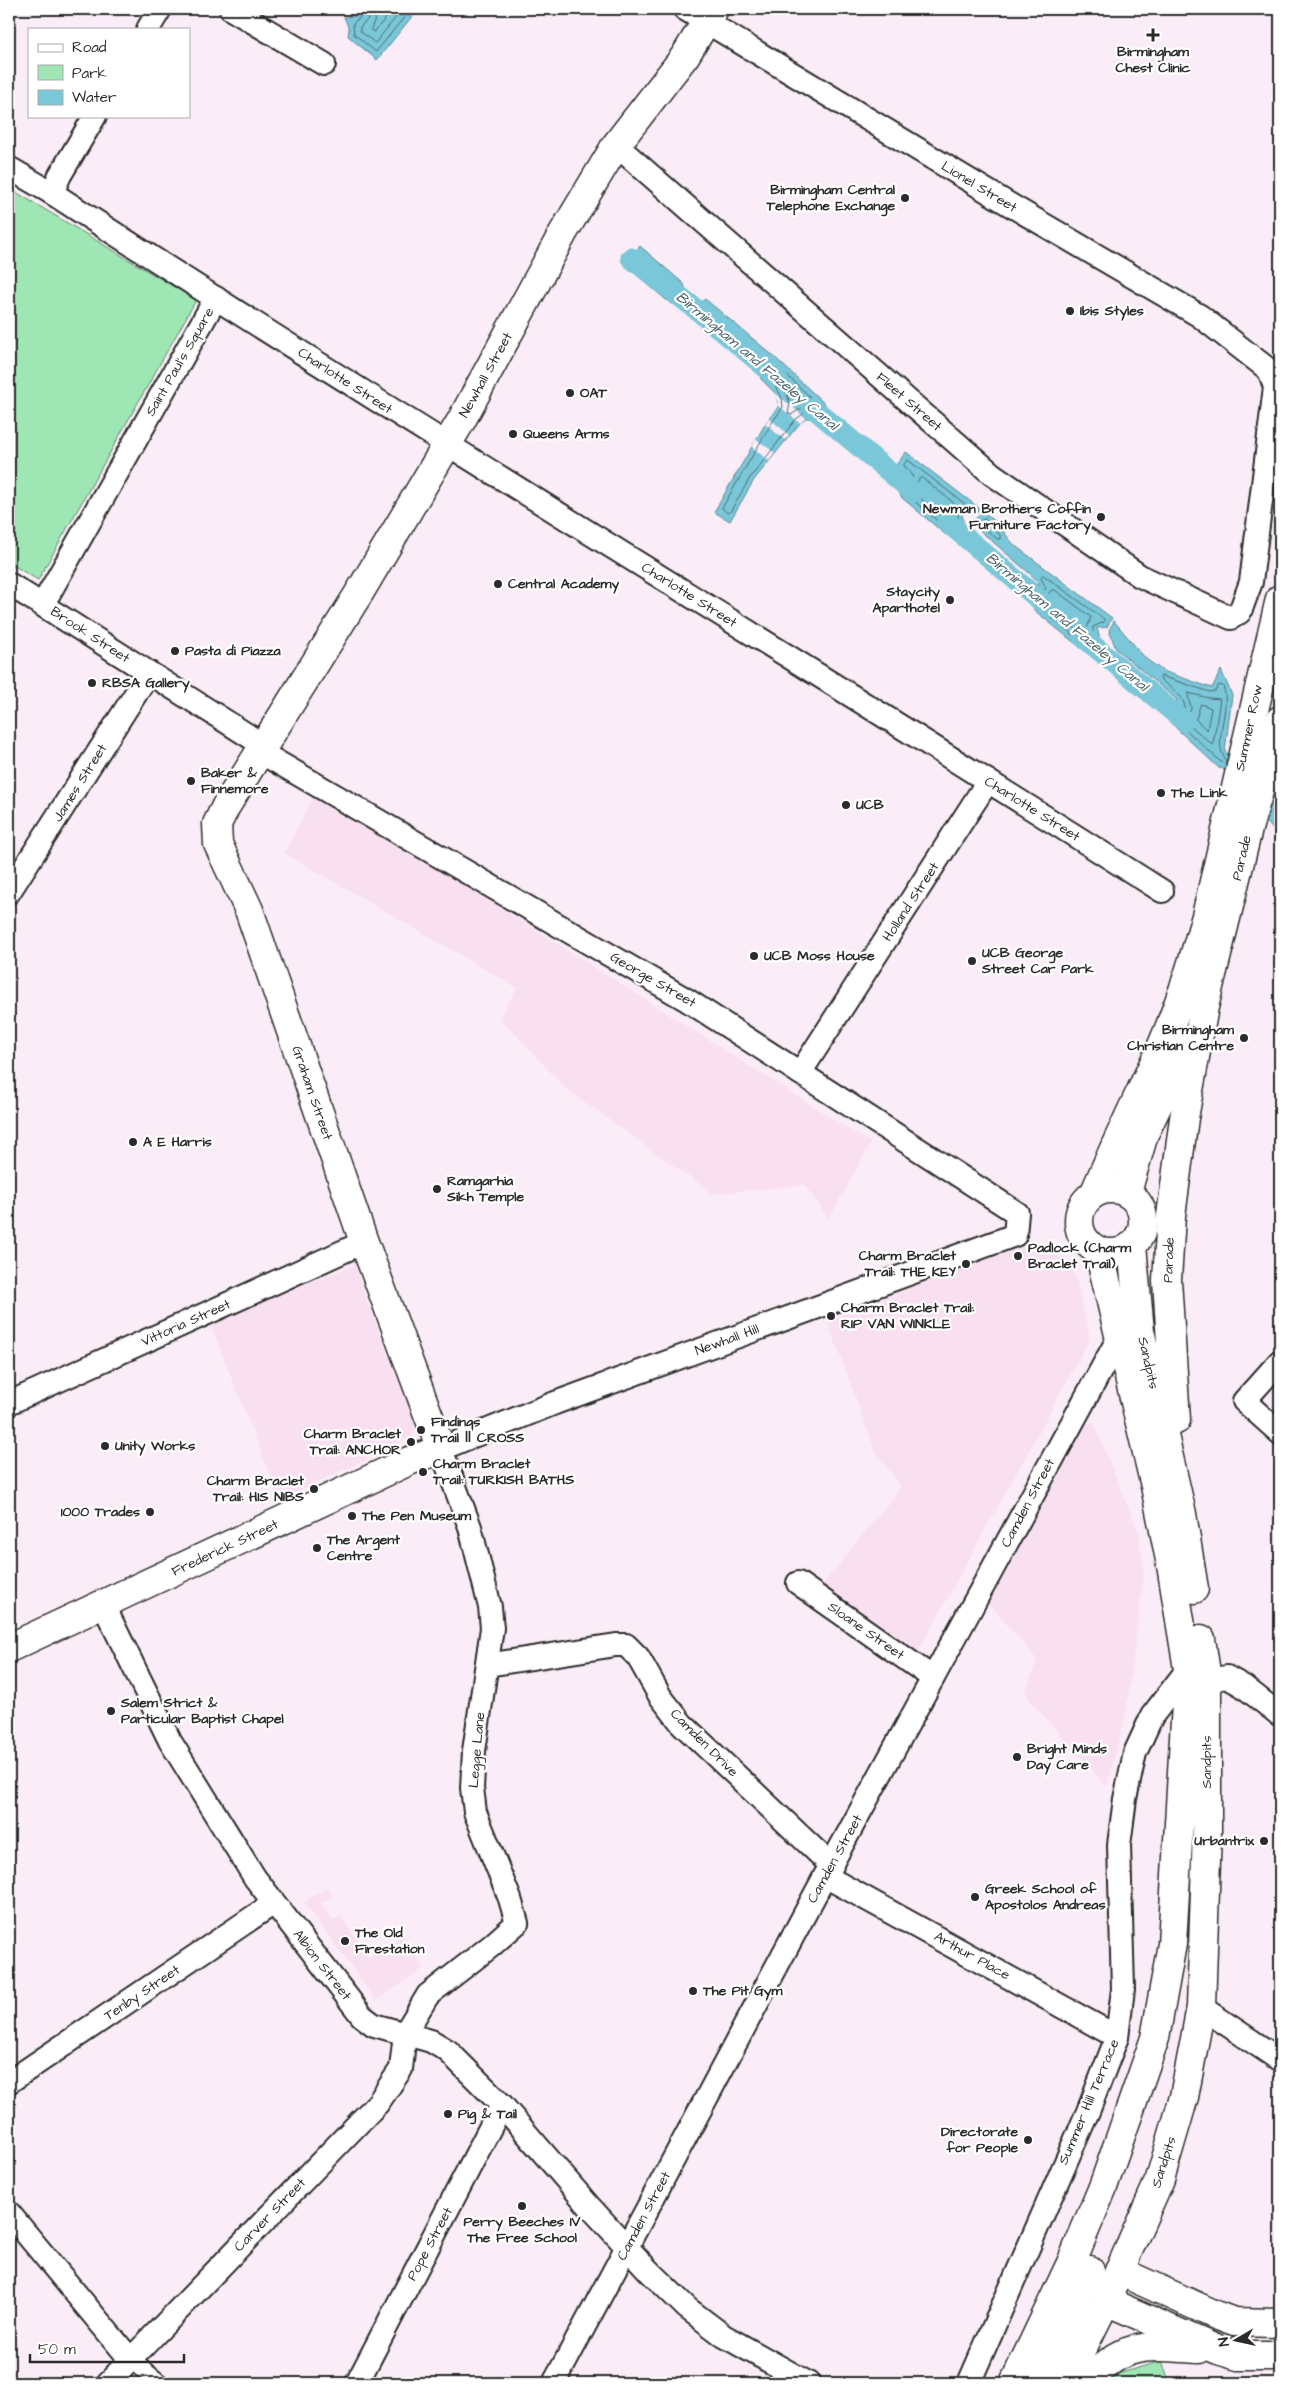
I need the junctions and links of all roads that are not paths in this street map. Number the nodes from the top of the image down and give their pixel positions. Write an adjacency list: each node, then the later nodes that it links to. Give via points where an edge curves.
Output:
1 (160, 9): 4 (street)
2 (231, 9): 5 (street, via 294,54)
3 (702, 13): 7 (main road, Newhall Street, via 685,56); 15 (street, Lionel Street, via 1012,206 1200,316 1269,370 1275,387 1251,582 1240,612)
4 (149, 28)
5 (324, 64)
6 (94, 118): 9 (street)
7 (616, 145): 11 (main road, Newhall Street, via 563,233); 15 (street, Fleet Street, via 992,474 1140,576)
8 (9, 168): 9 (street, Saint Paul's Square)
9 (52, 193): 10 (street, Saint Paul's Square)
10 (216, 298): 11 (street, Charlotte Street); 14 (street, Saint Paul's Square)
11 (446, 445): 18 (main road, Newhall Street, via 361,590); 19 (street, Charlotte Street)
12 (9, 584): 14 (street)
13 (1280, 599): 20 (main road, Summer Row, via 1244,756)
14 (43, 604): 16 (street, Brook Street)
15 (1230, 618)
16 (149, 673): 18 (street, Brook Street); 22 (street, James Street)
17 (1280, 720): 20 (main road, Summer Row, via 1263,780)
18 (261, 748): 24 (street, George Street, via 687,1000); 28 (main road, Graham Street, via 217,824 218,844 249,910)
19 (988, 781): 21 (street, Charlotte Street); 24 (street, Holland Street)
20 (1240, 816): 23 (main road, Parade); 25 (main road, Summer Row, via 1191,968 1160,1049)
21 (1162, 891)
22 (9, 892)
23 (1204, 1007): 26 (main road, Parade, via 1144,1134); 36 (main road, Parade, via 1171,1216 1168,1280 1172,1389)
24 (800, 1073): 27 (street, George Street, via 1017,1213)
25 (1095, 1192): 26 (main road, via 1104,1189); 30 (main road, via 1082,1206 1079,1222 1086,1241)
26 (1127, 1192): 29 (main road, via 1142,1209 1144,1220 1143,1230)
27 (1015, 1235): 35 (street, Newhall Hill, via 546,1406)
28 (364, 1242): 33 (street, Vittoria Street); 35 (main road, Graham Street)
29 (1132, 1246): 30 (main road, via 1114,1253); 36 (main road, Sandpits, via 1140,1331)
30 (1100, 1251): 31 (main road, Sandpits)
31 (1119, 1337): 41 (main road, Sandpits); 42 (street, Camden Street)
32 (1280, 1361): 34 (street, via 1244,1401)
33 (9, 1403)
34 (1280, 1433)
35 (441, 1449): 38 (main road, Frederick Street); 40 (street, Legge Lane, via 483,1570 492,1628)
36 (1182, 1514): 41 (main road, Sandpits)
37 (798, 1583): 42 (street, Sloane Street)
38 (103, 1604): 39 (main road, Frederick Street); 45 (street, Albion Street, via 170,1741)
39 (9, 1648)
40 (487, 1665): 44 (street, Camden Drive, via 626,1645 638,1656 660,1696 682,1724); 47 (street, Legge Lane, via 472,1788 475,1812 517,1924 428,1994)
41 (1198, 1674): 43 (street, via 1227,1677); 46 (main road, Sandpits, via 1207,1831); 48 (street, Summer Hill Terrace, via 1152,1716 1135,1753 1120,1845 1123,1989); 54 (main road, Sandpits, via 1172,1944 1154,2038 1103,2186)
42 (933, 1678): 44 (street, Camden Street)
43 (1280, 1715)
44 (829, 1871): 48 (street, Arthur Place); 53 (street, Camden Street)
45 (274, 1903): 47 (street, Albion Street, via 362,2016 374,2024); 50 (street, Tenby Street)
46 (1201, 2007): 49 (street); 55 (main road, Sandpits, via 1184,2097 1160,2179)
47 (405, 2033): 51 (street, Albion Street, via 431,2041 448,2051); 60 (street, Carver Street, via 401,2069 378,2104)
48 (1117, 2037): 66 (street, Summer Hill Terrace, via 1089,2109)
49 (1280, 2060)
50 (9, 2082)
51 (502, 2105): 53 (street, Albion Street); 63 (street, Pope Street)
52 (9, 2212): 60 (street)
53 (628, 2246): 64 (street, Camden Street); 65 (street, Albion Street, via 649,2271 724,2336)
54 (1081, 2265): 55 (main road); 56 (main road); 67 (main road); 68 (main road)
55 (1119, 2271): 56 (main road, Sandpits); 57 (main road, via 1234,2322)
56 (1106, 2301): 58 (main road); 69 (main road, Sandpits)
57 (1280, 2323)
58 (1218, 2350): 59 (main road, via 1238,2356); 70 (main road, via 1146,2346 1124,2352 1101,2367)
59 (1280, 2356)
60 (130, 2359): 61 (street, Carver Street); 62 (street)
61 (108, 2383)
62 (160, 2383)
63 (357, 2383)
64 (554, 2383)
65 (808, 2383)
66 (969, 2383)
67 (1014, 2383)
68 (1037, 2383)
69 (1065, 2383)
70 (1088, 2383)

